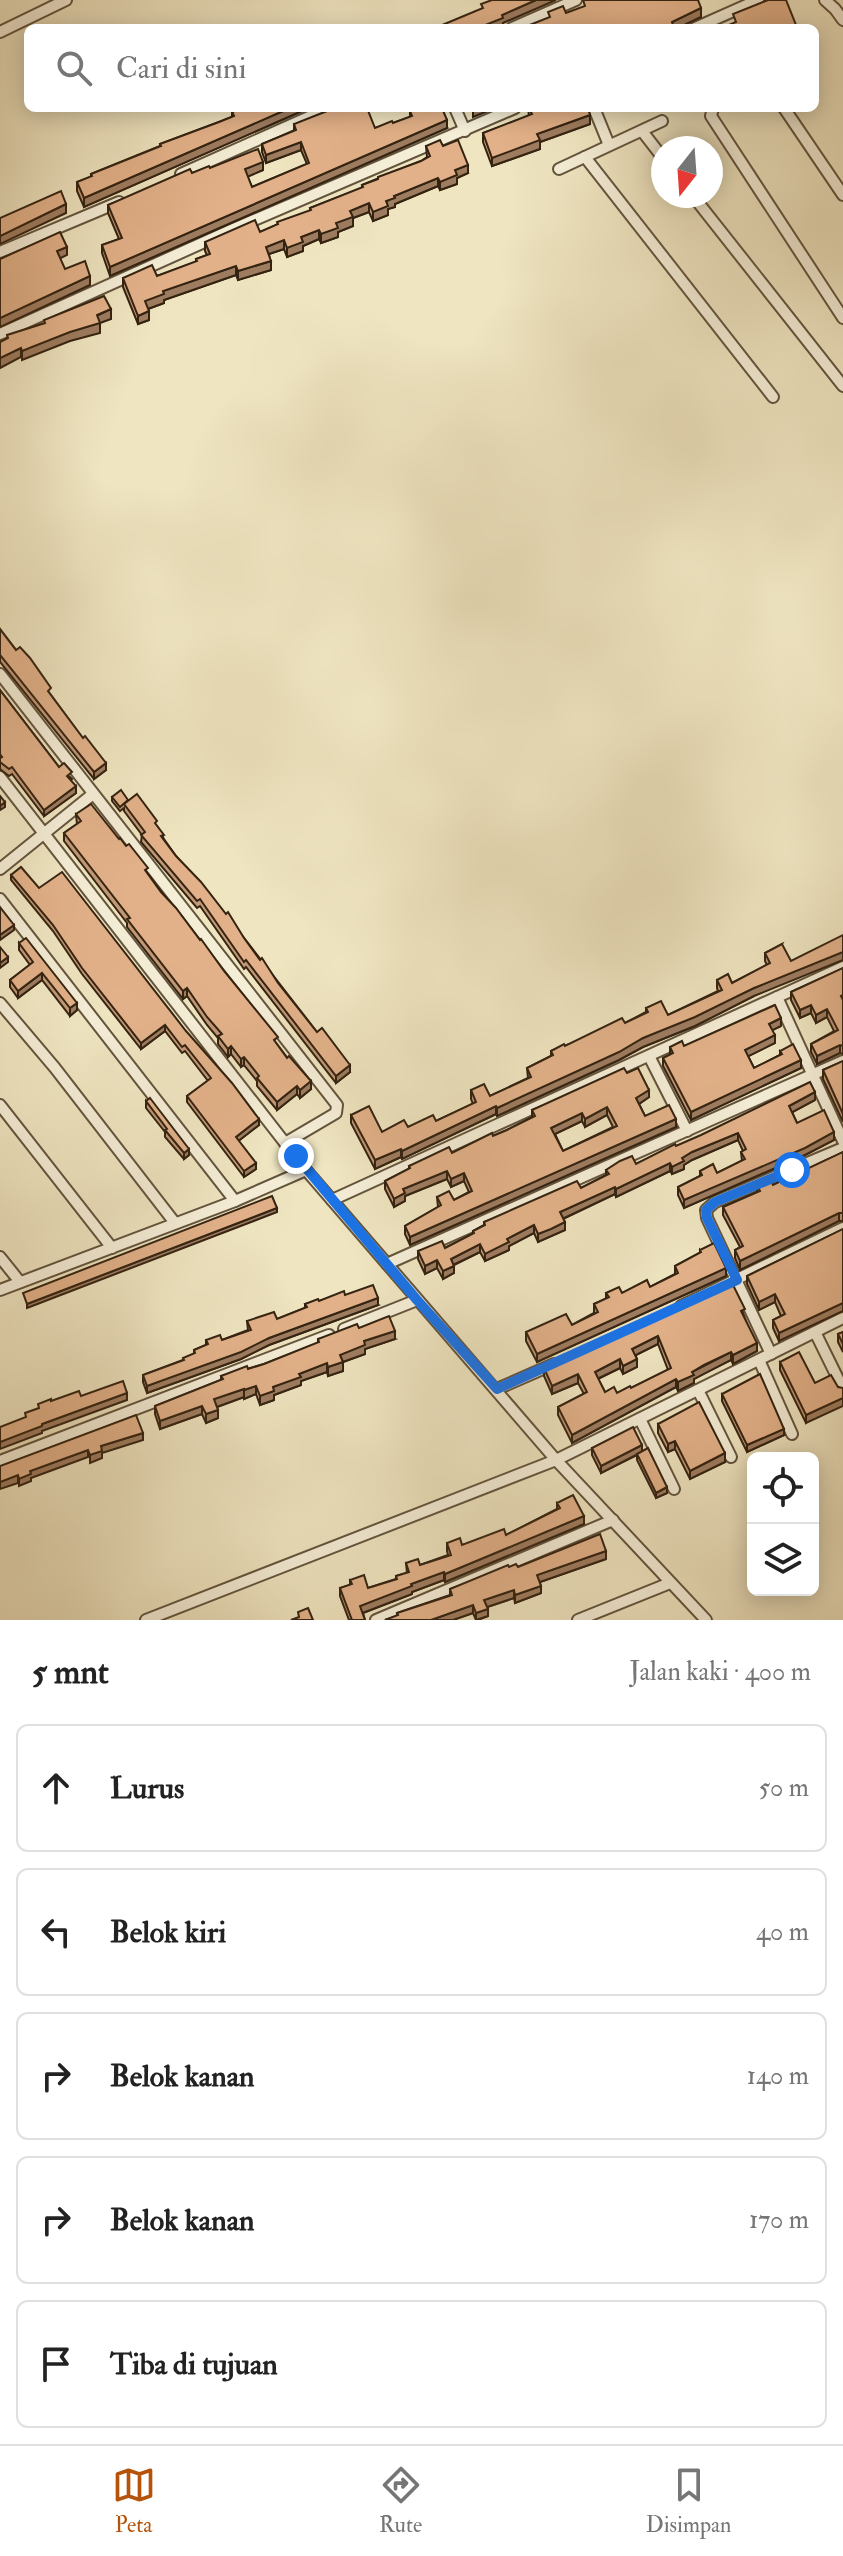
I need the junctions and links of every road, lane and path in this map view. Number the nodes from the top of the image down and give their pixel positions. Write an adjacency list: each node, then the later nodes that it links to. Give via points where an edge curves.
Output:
1 (66, 0): 9 (street)
2 (576, 0): 7 (street)
3 (758, 0): 8 (street)
4 (825, 0): 5 (street)
5 (839, 7): 6 (street)
6 (843, 20)
7 (521, 24)
8 (704, 24)
9 (0, 32)
10 (320, 112): 23 (street)
11 (457, 112): 17 (street)
12 (506, 112): 17 (street)
13 (596, 112): 20 (street)
14 (712, 112): 28 (street)
15 (787, 112): 25 (street)
16 (662, 121): 18 (street)
17 (465, 131): 29 (street)
18 (642, 131): 19 (street); 20 (street)
19 (651, 143)
20 (609, 145): 21 (street)
21 (585, 157): 22 (street); 31 (street)
22 (559, 169)
23 (175, 177)
24 (133, 195): 27 (street)
25 (843, 195)
26 (702, 208): 30 (street)
27 (0, 252)
28 (843, 318)
29 (0, 334)
30 (843, 386)
31 (773, 397)
32 (0, 674): 34 (street)
33 (0, 777): 35 (street)
34 (93, 794): 35 (street); 47 (street, via 337,1105 336,1113)
35 (45, 834): 36 (street); 47 (street)
36 (0, 869)
37 (0, 899): 51 (street)
38 (843, 967): 39 (street)
39 (777, 997): 41 (street); 43 (street)
40 (0, 1003): 52 (street)
41 (649, 1056): 45 (street); 50 (street)
42 (843, 1061): 43 (street)
43 (812, 1074): 45 (street); 46 (street)
44 (0, 1105): 54 (street)
45 (687, 1131): 56 (street)
46 (843, 1141)
47 (285, 1143): 49 (street)
48 (843, 1148): 57 (street, via 707,1208)
49 (306, 1170): 50 (street); 51 (street)
50 (332, 1200): 56 (street)
51 (235, 1201): 52 (street)
52 (175, 1223): 54 (street)
53 (843, 1228): 57 (street)
54 (112, 1248): 58 (street)
55 (0, 1257): 58 (street)
56 (387, 1264): 60 (street)
57 (737, 1280): 61 (street); 64 (street)
58 (20, 1282): 59 (street)
59 (0, 1290)
60 (417, 1300): 67 (street); 74 (street)
61 (672, 1310)
62 (843, 1318): 63 (street)
63 (815, 1332): 64 (street); 68 (street)
64 (771, 1354): 66 (street)
65 (562, 1360): 67 (street)
66 (759, 1360): 69 (street); 71 (street)
67 (497, 1389): 73 (street)
68 (843, 1389)
69 (698, 1390): 70 (street); 72 (street)
70 (640, 1419): 73 (street); 75 (street)
71 (792, 1434)
72 (731, 1457)
73 (556, 1460): 76 (street); 78 (street)
74 (0, 1461)
75 (674, 1489)
76 (613, 1520): 77 (street); 79 (street)
77 (670, 1583): 80 (street); 81 (street)
78 (146, 1620)
79 (376, 1620)
80 (578, 1620)
81 (706, 1620)

